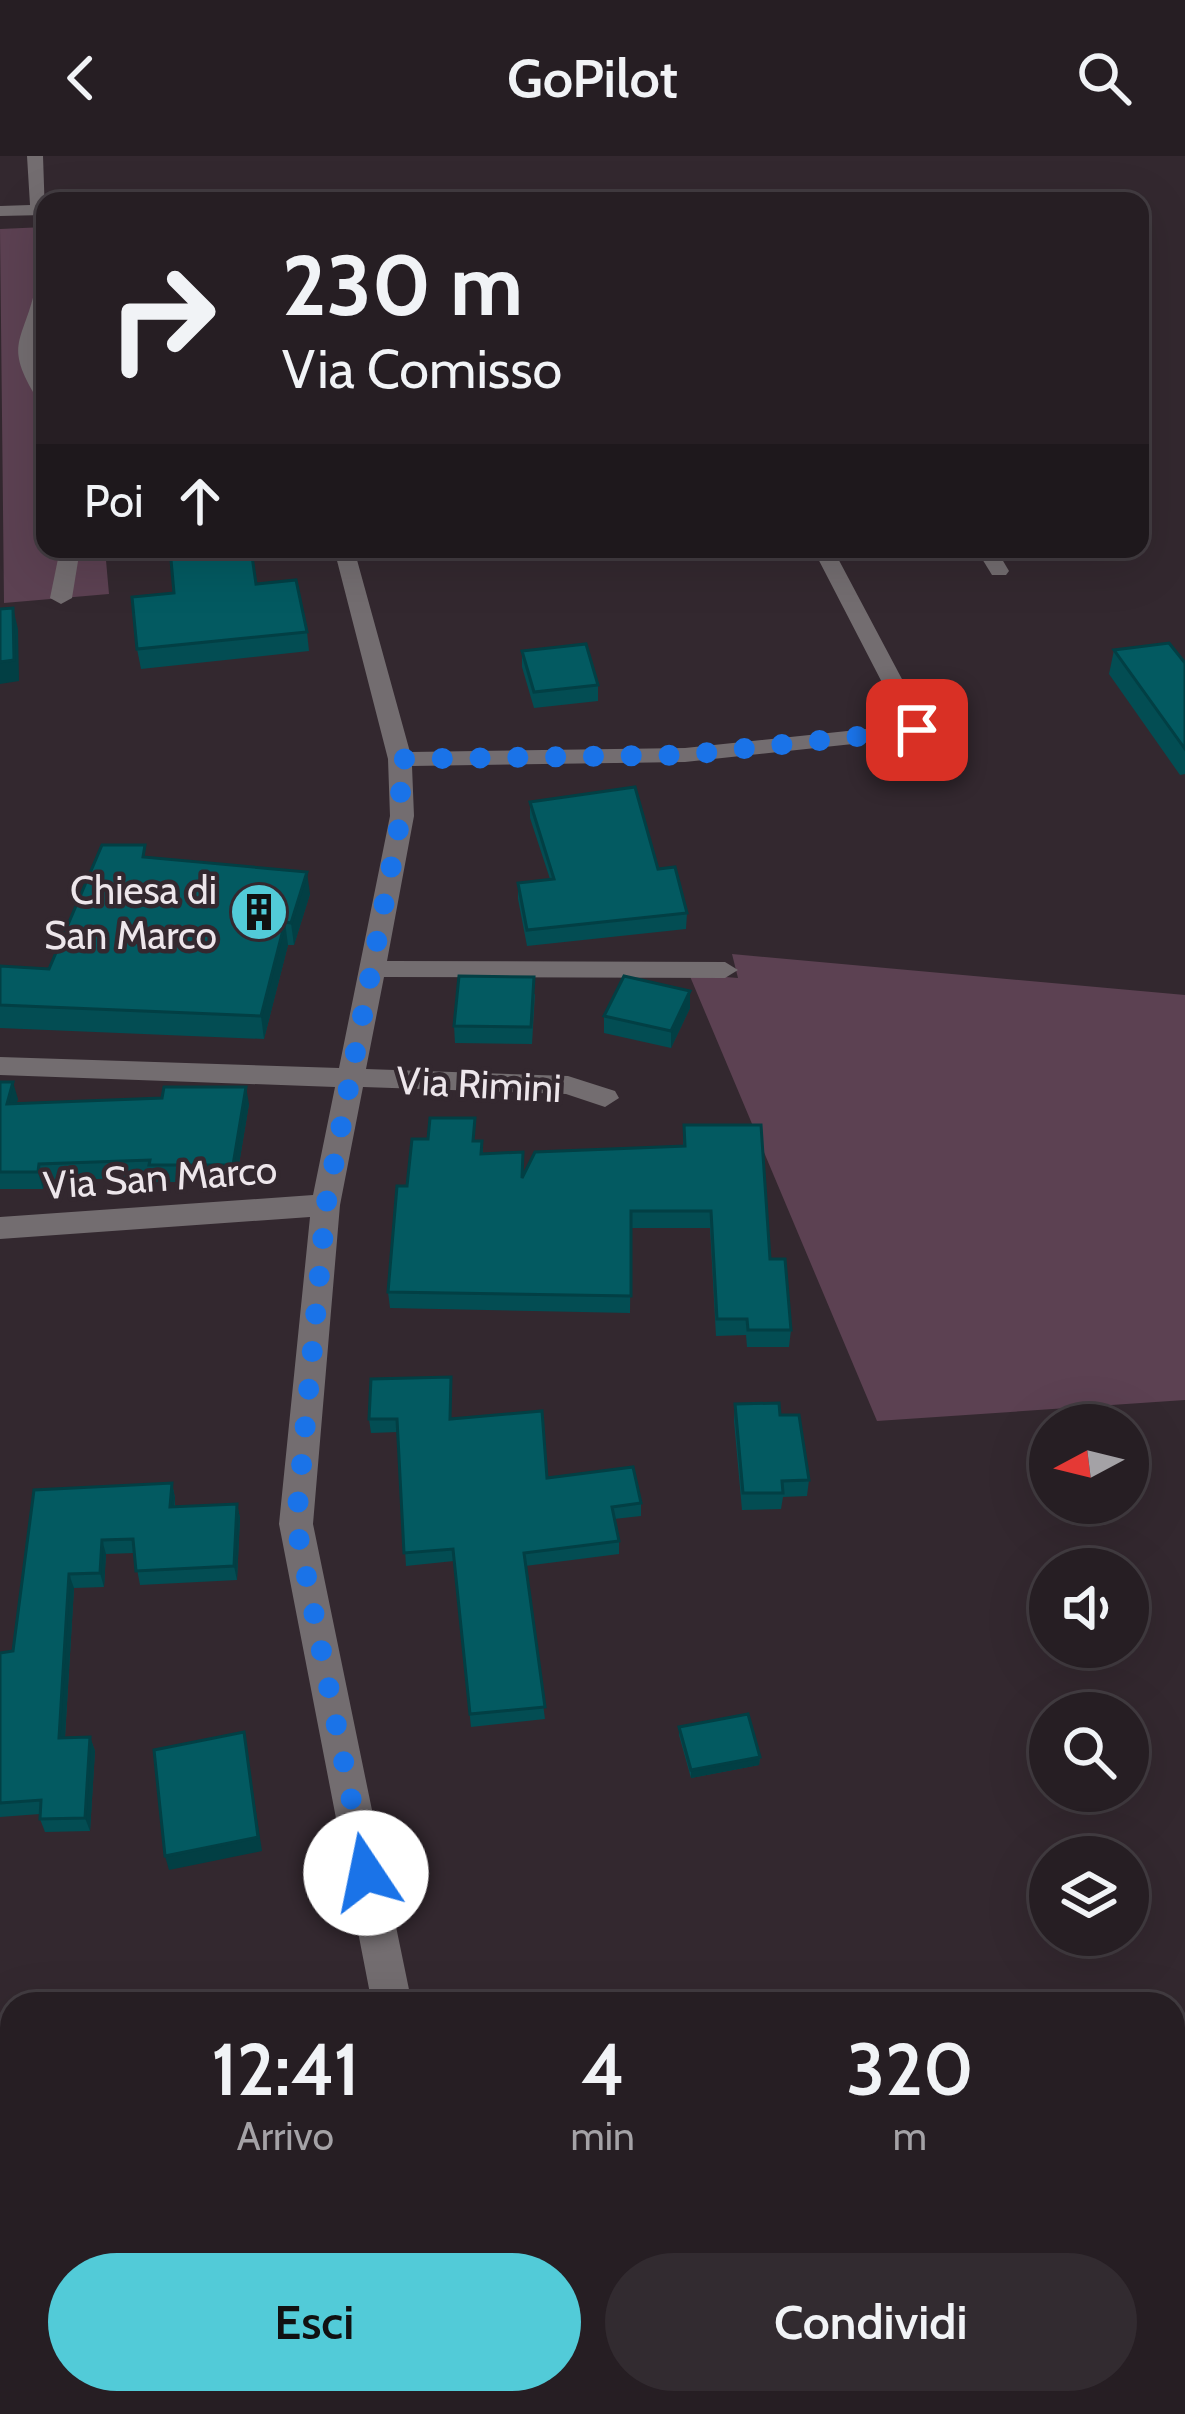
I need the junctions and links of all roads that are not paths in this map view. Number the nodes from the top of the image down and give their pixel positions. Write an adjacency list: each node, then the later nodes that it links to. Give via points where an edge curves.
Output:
1 (35, 156): 2 (street)
2 (40, 192)
3 (36, 210): 4 (street)
4 (0, 211)
5 (36, 311): 6 (street, via 22,337 24,364)
6 (36, 382)
7 (69, 558): 12 (street)
8 (346, 558): 13 (street, Via Rimini)
9 (836, 558): 13 (street, via 917,730 685,755)
10 (991, 558): 11 (street)
11 (999, 571)
12 (62, 598)
13 (400, 759): 14 (street, Via Rimini, via 402,790)
14 (372, 969): 15 (street); 17 (street, Via Rimini)
15 (725, 970)
16 (0, 1066): 17 (street)
17 (351, 1078): 18 (street, Via Rimini, via 568,1085); 19 (street, Via Rimini)
18 (605, 1098)
19 (326, 1205): 20 (street, Via San Marco); 21 (street, Via Rimini, via 296,1524)
20 (0, 1228)
21 (390, 1992)

